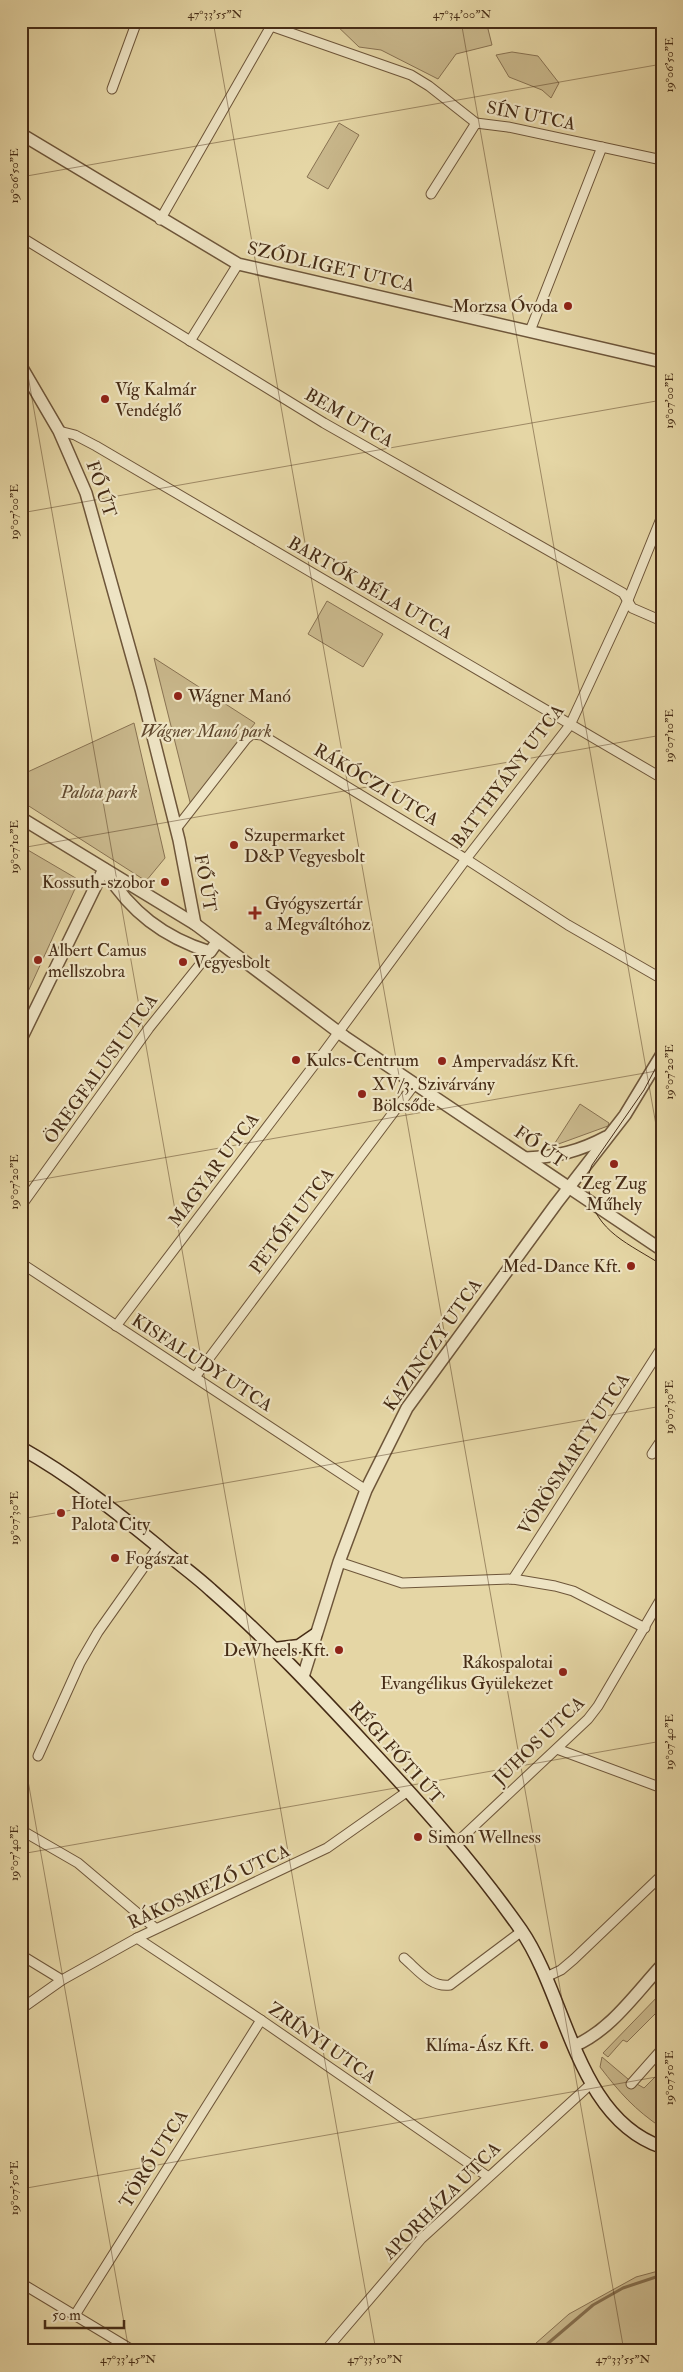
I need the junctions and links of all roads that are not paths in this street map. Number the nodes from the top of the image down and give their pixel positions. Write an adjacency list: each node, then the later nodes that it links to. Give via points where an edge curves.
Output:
1 (137, 21): 3 (street)
2 (270, 23): 4 (street, SÍN UTCA, via 411,75); 9 (street)
3 (112, 89)
4 (476, 123): 6 (street, SÍN UTCA); 8 (street)
5 (21, 134): 9 (street, SZŐDLIGET UTCA)
6 (602, 147): 7 (street, SÍN UTCA); 12 (street)
7 (662, 160)
8 (431, 194)
9 (160, 220): 11 (street, SZŐDLIGET UTCA)
10 (21, 237): 13 (street, BEM UTCA)
11 (238, 264): 12 (street, SZŐDLIGET UTCA); 13 (street)
12 (530, 331): 14 (street, SZŐDLIGET UTCA)
13 (190, 341): 18 (street, BEM UTCA, via 324,423 623,593)
14 (662, 362)
15 (21, 366): 16 (street, FŐ ÚT)
16 (59, 432): 20 (street, BARTÓK BÉLA UTCA, via 74,435 96,446); 23 (street, FŐ ÚT, via 86,493 139,681)
17 (662, 516): 18 (street, BATTHYÁNY UTCA)
18 (628, 600): 19 (street, BEM UTCA, via 632,608); 20 (street, BATTHYÁNY UTCA)
19 (662, 621)
20 (570, 725): 21 (street, BARTÓK BÉLA UTCA); 24 (street, BATTHYÁNY UTCA)
21 (662, 778)
22 (21, 818): 25 (street)
23 (176, 829): 24 (street, RÁKÓCZI UTCA, via 246,739 252,734 262,735); 26 (street, FŐ ÚT)
24 (466, 859): 29 (street, RÁKÓCZI UTCA, via 568,925); 30 (street, BATTHYÁNY UTCA)
25 (104, 870): 26 (street); 28 (street, via 120,895 136,911 191,946); 31 (street)
26 (195, 924): 27 (street, FŐ ÚT)
27 (217, 942): 28 (street); 30 (street, FŐ ÚT)
28 (210, 952): 38 (street, ÖREGFALUSI UTCA, via 149,1028)
29 (662, 979)
30 (338, 1032): 34 (street, FŐ ÚT); 41 (street, MAGYAR UTCA)
31 (21, 1039)
32 (662, 1054): 33 (street, KAZINCZY UTCA)
33 (658, 1073): 35 (street, KAZINCZY UTCA)
34 (414, 1085): 36 (street, FŐ ÚT); 43 (street, PETŐFI UTCA)
35 (610, 1135): 36 (street, via 588,1147 552,1157); 37 (street, KAZINCZY UTCA)
36 (526, 1158): 37 (street, FŐ ÚT)
37 (568, 1189): 39 (street, FŐ ÚT); 47 (street, KAZINCZY UTCA, via 407,1408)
38 (21, 1206)
39 (662, 1250)
40 (21, 1264): 41 (street, KISFALUDY UTCA)
41 (116, 1326): 43 (street, KISFALUDY UTCA)
42 (662, 1347): 50 (street, VÖRÖSMARTY UTCA)
43 (196, 1377): 47 (street, KISFALUDY UTCA)
44 (662, 1439): 46 (street)
45 (21, 1448): 48 (main road, RÉGI FÓTI ÚT, via 85,1489)
46 (652, 1454)
47 (366, 1490): 49 (street, KAZINCZY UTCA)
48 (158, 1547): 54 (main road, RÉGI FÓTI ÚT, via 211,1589); 57 (street, via 80,1663)
49 (339, 1562): 50 (street, via 402,1582); 53 (street, KAZINCZY UTCA)
50 (513, 1579): 52 (street, via 573,1591)
51 (662, 1598): 52 (street, JUHOS UTCA)
52 (645, 1628): 56 (street, JUHOS UTCA, via 598,1706)
53 (315, 1635): 54 (main road, via 299,1646); 55 (street, KAZINCZY UTCA)
54 (274, 1649): 55 (main road, RÉGI FÓTI ÚT)
55 (302, 1677): 59 (main road, RÉGI FÓTI ÚT)
56 (557, 1749): 58 (street); 61 (street, JUHOS UTCA)
57 (38, 1756)
58 (662, 1788)
59 (408, 1791): 61 (main road, RÉGI FÓTI ÚT); 63 (street, RÁKOSMEZŐ UTCA, via 327,1848)
60 (21, 1830): 63 (street, via 78,1863)
61 (454, 1845): 64 (main road, RÉGI FÓTI ÚT)
62 (662, 1875): 69 (street, via 574,1959)
63 (155, 1928): 65 (street, RÁKOSMEZŐ UTCA)
64 (522, 1931): 67 (street, via 450,1985 434,1984); 69 (main road, RÉGI FÓTI ÚT)
65 (137, 1938): 70 (street, RÁKOSMEZŐ UTCA); 72 (street, ZRÍNYI UTCA)
66 (21, 1955): 70 (street)
67 (404, 1958)
68 (662, 1965): 73 (street, via 601,2031)
69 (546, 1977): 73 (main road, RÉGI FÓTI ÚT)
70 (62, 1980): 71 (street, RÁKOSMEZŐ UTCA)
71 (21, 2009)
72 (261, 2020): 78 (street, ZRÍNYI UTCA); 80 (street, TÖRŐ UTCA)
73 (574, 2046): 76 (main road, RÉGI FÓTI ÚT)
74 (662, 2050): 75 (street)
75 (633, 2081)
76 (592, 2083): 77 (main road, RÉGI FÓTI ÚT, via 611,2113 632,2132); 78 (street, APORHÁZA UTCA)
77 (662, 2148)
78 (487, 2176): 82 (street, APORHÁZA UTCA, via 421,2239)
79 (21, 2282): 80 (street)
80 (75, 2315): 81 (street)
81 (134, 2351)
82 (325, 2351)

